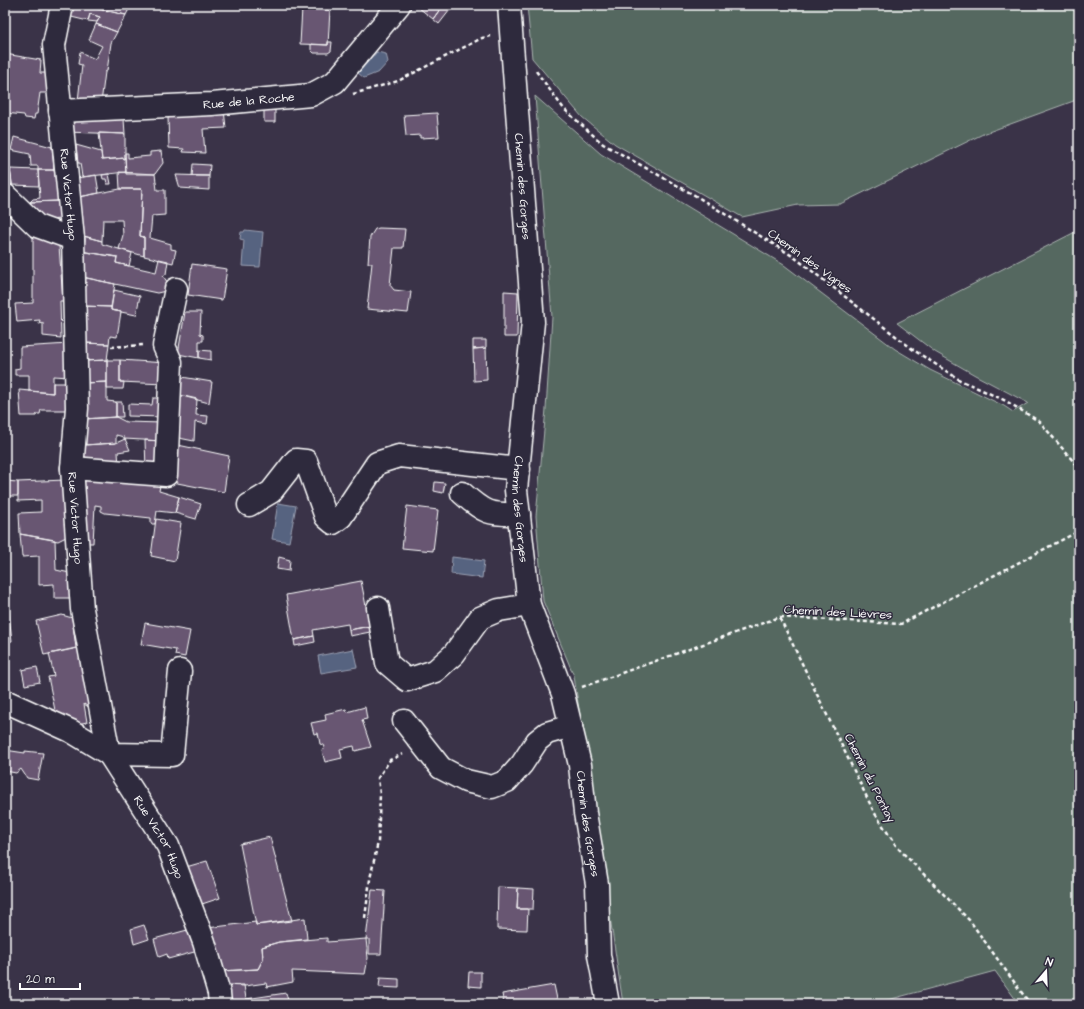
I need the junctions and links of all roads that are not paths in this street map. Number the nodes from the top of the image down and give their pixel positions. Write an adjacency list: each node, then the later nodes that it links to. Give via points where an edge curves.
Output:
1 (62, 5): 4 (street, Rue Victor Hugo, via 54,45)
2 (399, 5): 4 (street, Rue de la Roche, via 336,82 311,94 212,104)
3 (509, 5): 9 (street, Chemin des Gorges, via 533,322)
4 (60, 111): 6 (street, Rue Victor Hugo)
5 (5, 195): 6 (street, via 37,226)
6 (73, 239): 8 (street, Rue Victor Hugo, via 77,408)
7 (176, 290): 8 (street, via 168,354 166,476)
8 (72, 468): 19 (street, Rue Victor Hugo, via 82,609)
9 (518, 469): 11 (street, via 399,456 377,463 341,517 333,523 326,517 306,461 296,460 271,492); 12 (street, Chemin des Gorges, via 516,490)
10 (462, 493): 12 (street, via 479,509 497,515)
11 (249, 505)
12 (519, 514): 13 (street, Chemin des Gorges)
13 (529, 606): 14 (street, via 499,610 480,618 454,654 435,672 407,680 387,663); 18 (street, Chemin des Gorges, via 563,694)
14 (378, 608)
15 (180, 671): 19 (street, via 172,755)
16 (5, 701): 19 (street, via 71,731)
17 (404, 721): 18 (street, via 441,768 466,780 492,787 507,781 537,741 547,733)
18 (571, 726): 21 (street, Chemin des Gorges, via 580,765 597,884 599,955)
19 (109, 754): 20 (street, Rue Victor Hugo, via 168,846 204,942 219,992)
20 (220, 1004)
21 (608, 1004)

